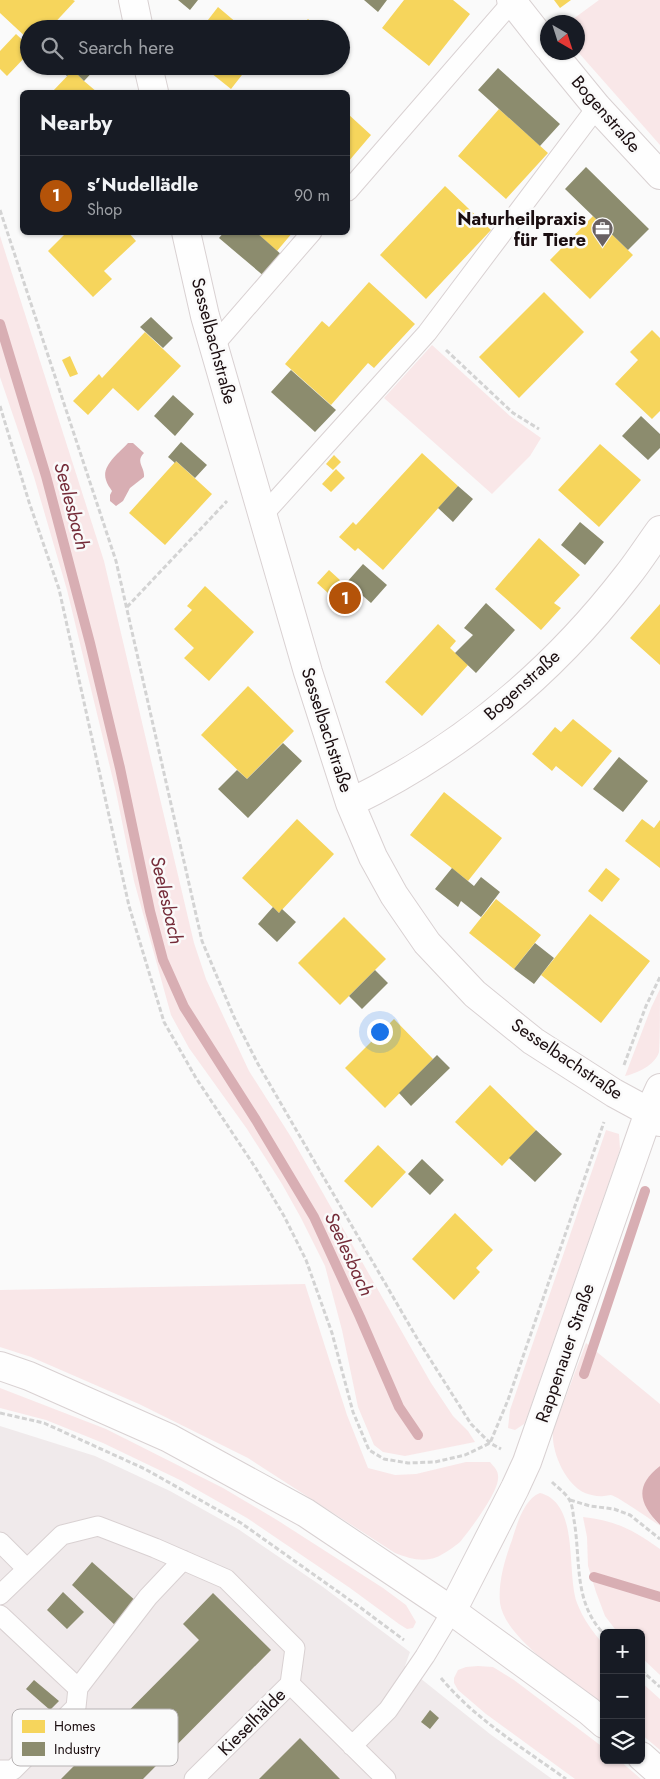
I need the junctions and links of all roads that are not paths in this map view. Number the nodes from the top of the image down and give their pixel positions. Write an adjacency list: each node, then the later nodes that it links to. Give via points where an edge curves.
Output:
1 (133, 0): 3 (street)
2 (511, 1): 4 (street); 10 (lane)
3 (137, 20)
4 (540, 37)
5 (559, 60): 8 (street, Bogenstraße)
6 (150, 75): 7 (street)
7 (154, 90)
8 (597, 106): 9 (street, Bogenstraße); 14 (lane, via 427,333)
9 (660, 175)
10 (350, 189)
11 (187, 235): 13 (street, Sesselbachstraße)
12 (309, 235): 13 (lane)
13 (214, 345): 14 (street, Sesselbachstraße)
14 (262, 516): 16 (street, Sesselbachstraße)
15 (660, 530): 16 (street, Bogenstraße, via 628,576 584,628 531,681 460,739)
16 (350, 803): 17 (street, Sesselbachstraße, via 373,857 394,895 427,943 475,994 533,1041 614,1093)
17 (656, 1107): 23 (street, Rappenauer Straße, via 527,1462)
18 (0, 1366): 23 (street, via 169,1438 306,1513)
19 (0, 1542): 21 (lane)
20 (183, 1560): 21 (lane, via 98,1526 62,1535); 25 (lane, via 226,1579 295,1648); 26 (lane, via 148,1596)
21 (27, 1569): 22 (lane)
22 (0, 1595)
23 (452, 1611): 28 (street); 29 (lane, via 388,1710)
24 (0, 1615): 26 (lane)
25 (290, 1684): 29 (lane, Kieselhälde); 34 (lane, Kieselhälde)
26 (78, 1688): 27 (lane)
27 (74, 1709)
28 (600, 1720)
29 (352, 1746): 35 (lane, Kieselhälde)
30 (645, 1760): 33 (street)
31 (16, 1766): 32 (lane, via 12,1770)
32 (0, 1770)
33 (660, 1773)
34 (194, 1779)
35 (386, 1779)

